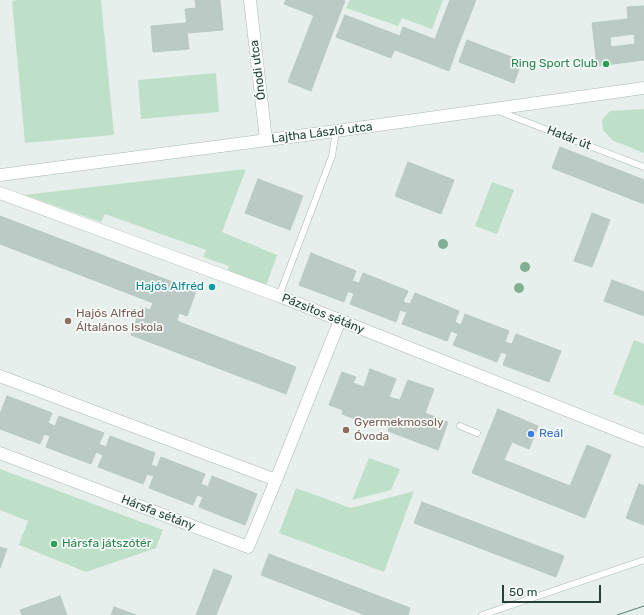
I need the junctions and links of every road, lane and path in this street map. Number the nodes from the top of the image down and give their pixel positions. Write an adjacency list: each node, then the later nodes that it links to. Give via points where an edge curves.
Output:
1 (250, 0): 5 (street, Ónodi utca)
2 (644, 88): 3 (street, Lajtha László utca)
3 (494, 109): 4 (street, Lajtha László utca); 6 (lane, Határ út)
4 (336, 131): 5 (street, Lajtha László utca); 9 (lane, via 332,156)
5 (266, 140): 7 (street, Lajtha László utca)
6 (644, 167)
7 (0, 175)
8 (0, 193): 9 (street, Pázsitos sétány)
9 (279, 296): 10 (street, Pázsitos sétány)
10 (340, 320): 14 (street, Pázsitos sétány); 16 (street, Hársfa sétány)
11 (0, 376): 16 (street)
12 (460, 426): 13 (lane)
13 (477, 433)
14 (644, 441)
15 (0, 453): 16 (street, Hársfa sétány, via 248,547)
16 (276, 480)
17 (644, 560): 18 (lane)
18 (482, 615)

